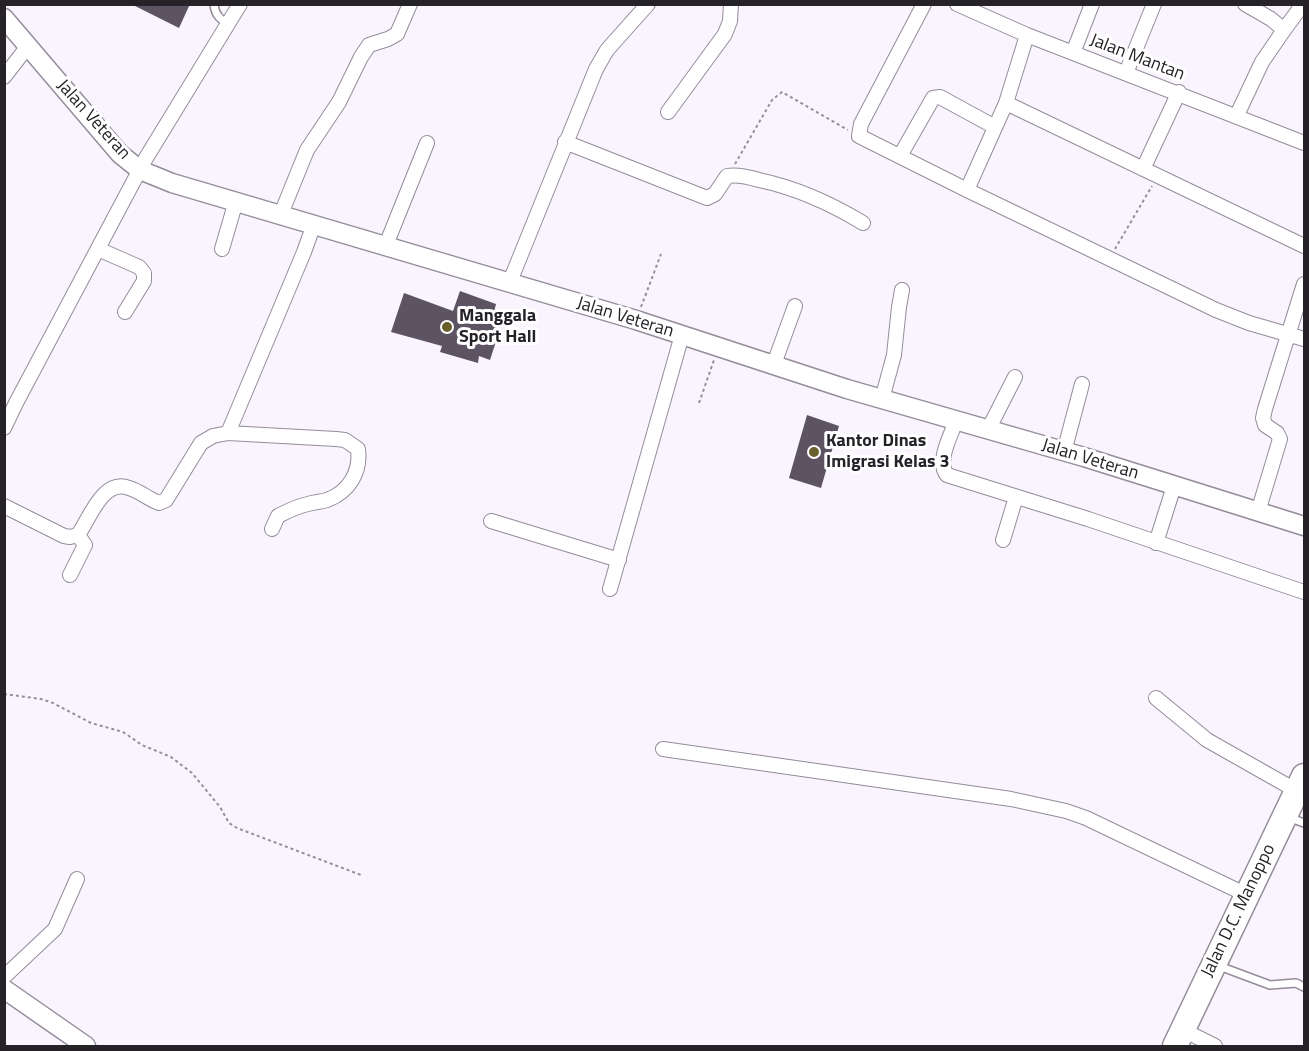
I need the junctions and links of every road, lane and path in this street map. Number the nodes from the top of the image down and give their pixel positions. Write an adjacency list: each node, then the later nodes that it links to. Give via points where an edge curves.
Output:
1 (214, 4): 13 (lane, via 215,12)
2 (240, 4): 13 (street)
3 (410, 4): 36 (street, via 398,34 369,45 361,57 339,102 307,150)
4 (648, 4): 26 (street, via 624,29 596,69)
5 (731, 4): 22 (street, via 725,34)
6 (924, 4): 25 (street, via 861,123)
7 (957, 4): 15 (street, Jalan Mantan)
8 (1092, 4): 17 (street)
9 (1154, 4): 18 (street)
10 (1245, 4): 14 (street)
11 (1303, 4): 14 (street)
12 (4, 18): 16 (street, Jalan Veteran)
13 (228, 24): 31 (street)
14 (1284, 30): 23 (street, via 1262,62)
15 (1027, 34): 17 (street, Jalan Mantan); 21 (street)
16 (28, 46): 19 (street); 31 (street, Jalan Veteran, via 120,154)
17 (1073, 53): 18 (street, Jalan Mantan)
18 (1126, 73): 20 (street, Jalan Mantan)
19 (4, 77)
20 (1179, 93): 23 (street, Jalan Mantan); 30 (street)
21 (1006, 102): 24 (street); 30 (street)
22 (668, 112)
23 (1237, 115): 28 (street, Jalan Mantan)
24 (995, 127): 29 (street, via 933,98); 34 (street)
25 (859, 136): 29 (street); 32 (path, via 782,93 772,100)
26 (565, 142): 32 (street, via 707,198 715,194); 45 (street)
27 (427, 143): 39 (street)
28 (1305, 143)
29 (900, 156): 34 (street)
30 (1143, 169): 33 (street)
31 (140, 170): 35 (street, Jalan Veteran); 41 (street)
32 (729, 175): 37 (street, via 776,183 818,197)
33 (1158, 176): 40 (street); 44 (path)
34 (967, 190): 44 (street)
35 (236, 201): 36 (street, Jalan Veteran); 42 (street)
36 (281, 214): 38 (street, Jalan Veteran)
37 (863, 223)
38 (314, 224): 39 (street, Jalan Veteran); 65 (street)
39 (386, 245): 45 (street, Jalan Veteran)
40 (1305, 246)
41 (98, 249): 49 (street, via 139,267 144,273 144,280); 60 (street)
42 (222, 249)
43 (661, 254): 50 (path)
44 (1110, 259): 52 (street, via 1216,310)
45 (509, 284): 50 (street, Jalan Veteran)
46 (1305, 284): 52 (street)
47 (902, 290): 59 (street, via 894,355)
48 (795, 306): 55 (street)
49 (125, 312)
50 (636, 320): 51 (street, Jalan Veteran)
51 (682, 335): 54 (street, Jalan Veteran); 77 (street)
52 (1287, 335): 53 (street); 70 (street, via 1263,418 1280,439)
53 (1305, 339)
54 (718, 347): 55 (street, Jalan Veteran); 61 (path)
55 (774, 364): 59 (street, Jalan Veteran)
56 (1014, 377): 64 (street)
57 (1082, 384): 66 (street)
58 (4, 394): 60 (street)
59 (882, 399): 62 (street, Jalan Veteran)
60 (16, 403): 63 (street)
61 (699, 403)
62 (956, 421): 64 (street, Jalan Veteran); 68 (street, via 943,461 944,472)
63 (4, 428)
64 (988, 430): 66 (street, Jalan Veteran)
65 (228, 433): 73 (street, via 345,440 358,449 356,476 349,484 325,501 278,516); 74 (street, via 201,443 166,500 155,501 128,487 115,487 102,497)
66 (1064, 452): 67 (street, Jalan Veteran)
67 (1174, 486): 70 (street, Jalan Veteran); 76 (street)
68 (1016, 497): 75 (street); 76 (street)
69 (4, 506): 74 (street, via 64,536)
70 (1258, 512): 72 (street, Jalan Veteran)
71 (491, 522): 77 (street)
72 (1305, 526)
73 (272, 529)
74 (78, 535): 78 (street, via 85,545)
75 (1003, 540)
76 (1156, 543): 80 (street)
77 (619, 560): 79 (street)
78 (70, 575)
79 (610, 590)
80 (1305, 592)
81 (4, 694): 86 (path, via 41,699 91,723 123,732 181,764 237,828)
82 (1156, 698): 84 (street, via 1207,740)
83 (663, 749): 88 (street, via 1011,799 1066,811)
84 (1302, 781): 85 (highway, Jalan D.C. Manoppo)
85 (1295, 820): 88 (highway, Jalan D.C. Manoppo)
86 (361, 875)
87 (77, 879): 90 (street, via 55,929)
88 (1247, 895): 89 (highway, Jalan D.C. Manoppo)
89 (1214, 964): 91 (lane, via 1270,985 1296,983); 93 (highway, Jalan D.C. Manoppo)
90 (4, 977)
91 (1305, 987)
92 (4, 989): 94 (street)
93 (1179, 1038): 95 (street)
94 (81, 1045)
95 (1215, 1047)

